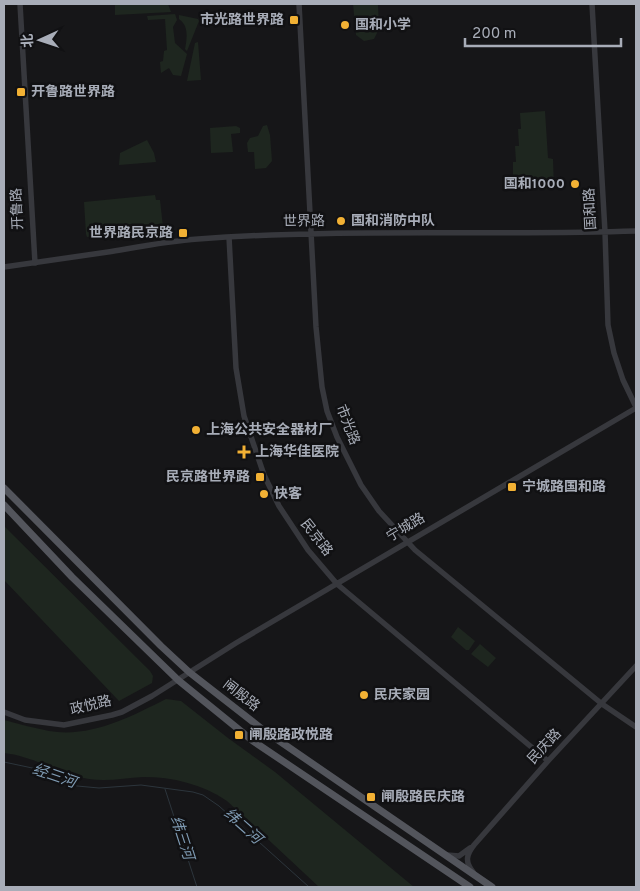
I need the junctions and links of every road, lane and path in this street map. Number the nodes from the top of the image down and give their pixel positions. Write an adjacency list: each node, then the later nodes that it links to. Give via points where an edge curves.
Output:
1 (20, 4): 8 (street, 开鲁路)
2 (298, 4): 6 (street, 市光路)
3 (592, 4): 4 (street, 国和路)
4 (605, 232): 5 (street, 世界路); 6 (street, 世界路); 10 (street, 国和路, via 608,325 623,380)
5 (636, 232)
6 (310, 234): 7 (street, 世界路); 13 (street, 市光路, via 319,361 327,411 362,485 379,511)
7 (229, 237): 8 (street, 世界路, via 162,243); 14 (street, 民京路, via 236,368 244,416 264,475 279,506 308,550)
8 (34, 263): 9 (street, 世界路)
9 (4, 267)
10 (636, 408): 13 (street, 宁城路)
11 (4, 488): 15 (main road, 闸殷路)
12 (4, 505): 16 (main road, 闸殷路)
13 (407, 542): 14 (street, 宁城路); 21 (street, 市光路)
14 (337, 584): 18 (street, 宁城路); 25 (street, 民京路)
15 (155, 640): 16 (main road, via 158,649); 18 (main road, 闸殷路)
16 (150, 653): 19 (main road, 闸殷路)
17 (636, 666): 21 (street, 民庆路)
18 (189, 672): 19 (street, 政悦路); 20 (main road, 闸殷路)
19 (178, 680): 22 (street, 政悦路, via 122,712 64,725 25,720); 23 (main road, 闸殷路)
20 (227, 701): 23 (main road, via 216,696 210,698 209,702); 27 (main road, 闸殷路, via 262,729)
21 (602, 704): 24 (street, 市光路); 25 (street, 民庆路)
22 (4, 712)
23 (217, 712): 29 (main road, 闸殷路, via 253,741)
24 (636, 727)
25 (548, 761): 26 (street, 民庆路)
26 (474, 845): 27 (street, 民庆路, via 459,856); 28 (street, via 467,856 468,863)
27 (441, 852): 28 (main road, 闸殷路)
28 (482, 880): 30 (main road, 闸殷路)
29 (470, 887)
30 (492, 887)

